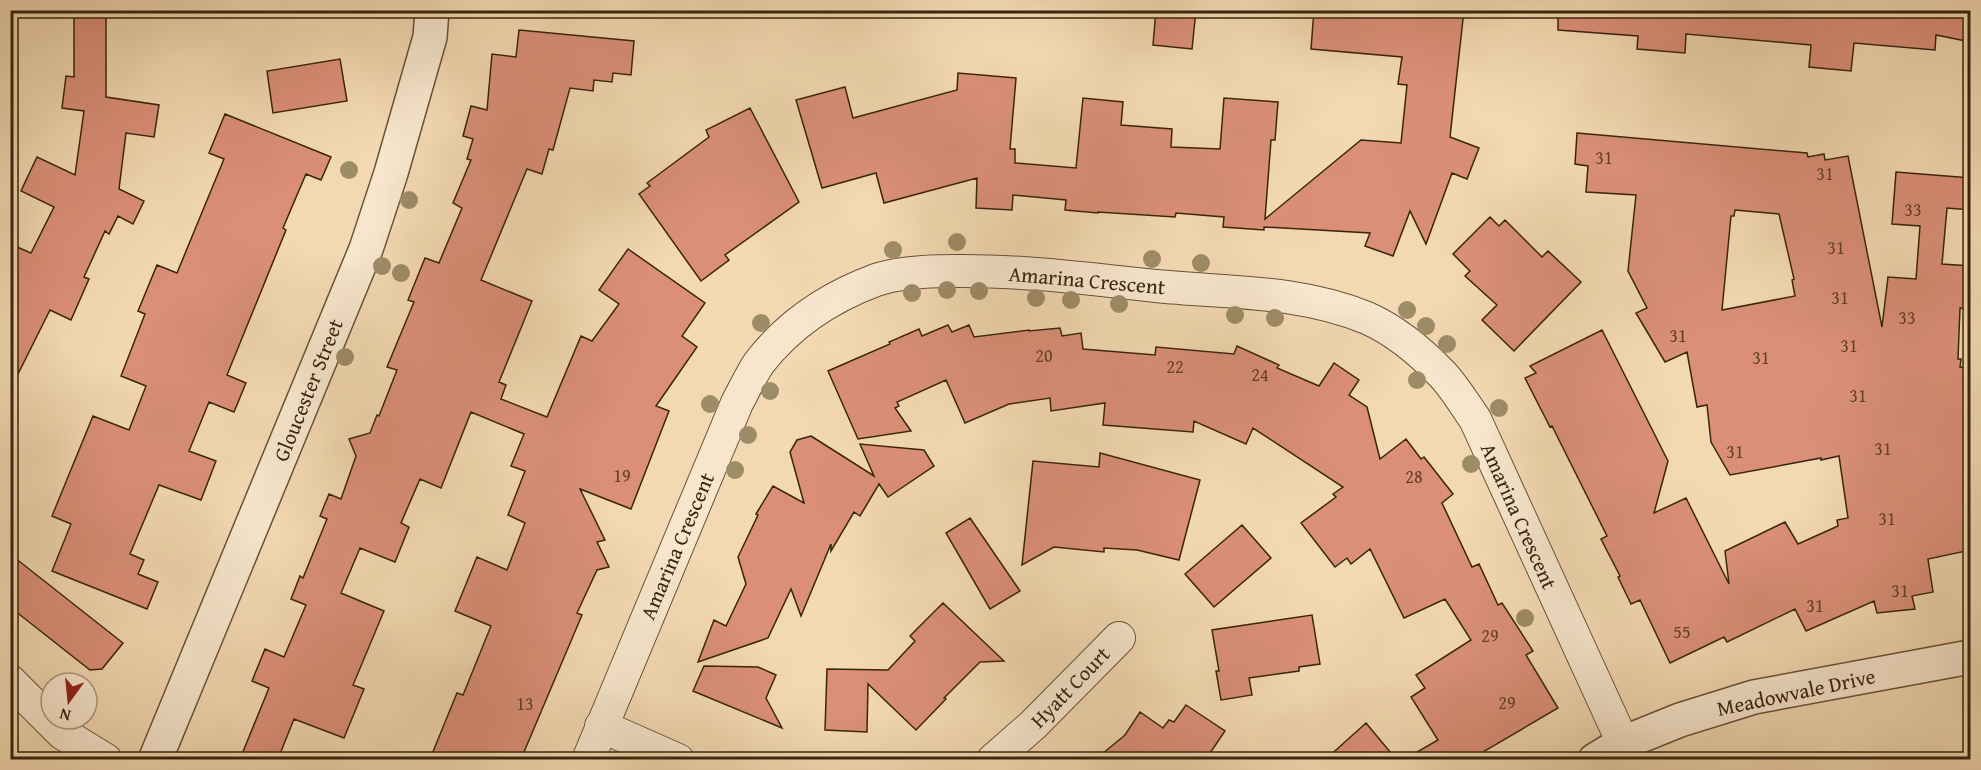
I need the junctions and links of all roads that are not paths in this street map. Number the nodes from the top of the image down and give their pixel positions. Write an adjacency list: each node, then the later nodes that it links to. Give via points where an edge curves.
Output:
1 (432, 10): 8 (street, Gloucester Street, via 430,37 366,249)
2 (1119, 638): 11 (street, Hyatt Court, via 1033,725)
3 (1971, 657): 6 (street, Meadowvale Drive, via 1754,697 1680,720)
4 (10, 681): 7 (street, via 62,733)
5 (601, 726): 6 (street, Amarina Crescent, via 737,403 758,365 780,338 807,315 878,279 923,271 984,270 1276,295 1326,304 1368,319 1406,342 1444,376 1475,419); 9 (street, Amarina Crescent); 10 (street)
6 (1609, 751)
7 (106, 759)
8 (155, 759)
9 (588, 759)
10 (678, 759)
11 (993, 759)

